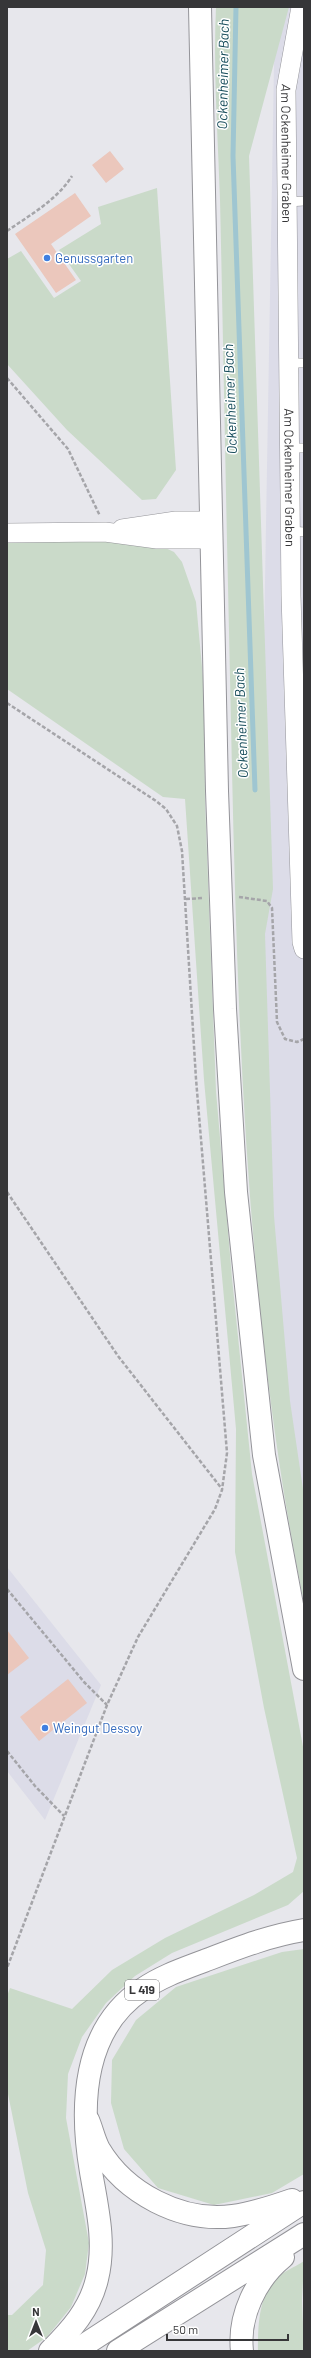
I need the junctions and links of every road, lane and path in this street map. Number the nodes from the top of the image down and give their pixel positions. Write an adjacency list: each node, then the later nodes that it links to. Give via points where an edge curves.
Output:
1 (200, 7): 10 (main road)
2 (301, 7): 3 (street, Am Ockenheimer Graben)
3 (300, 34): 5 (street, Am Ockenheimer Graben, via 286,90)
4 (72, 176): 6 (path, via 65,188)
5 (296, 201): 7 (street, Am Ockenheimer Graben)
6 (7, 231)
7 (296, 363): 9 (street, Am Ockenheimer Graben)
8 (7, 378): 11 (path, via 68,448 95,502)
9 (297, 448): 12 (street, Am Ockenheimer Graben)
10 (211, 530): 11 (street, via 157,539); 24 (main road, via 225,1002 236,1192 264,1455)
11 (105, 532): 13 (street)
12 (297, 532): 15 (street, Am Ockenheimer Graben)
13 (7, 533)
14 (7, 703): 18 (path, via 166,809 179,833)
15 (299, 722): 19 (street, Am Ockenheimer Graben)
16 (236, 896): 20 (path, via 267,901 272,908 277,1022 285,1039 297,1042)
17 (205, 898): 18 (path)
18 (186, 899): 22 (path, via 196,1079 226,1426 227,1453)
19 (304, 949)
20 (304, 1039)
21 (7, 1192): 22 (path, via 118,1356)
22 (222, 1490): 25 (path, via 215,1509 138,1637)
23 (7, 1589): 25 (path, via 84,1682)
24 (304, 1669)
25 (107, 1705): 27 (path)
26 (7, 1751): 27 (path, via 35,1786)
27 (64, 1816): 31 (path)
28 (304, 1915): 30 (main road, L 419)
29 (304, 1930): 30 (main road, L 419)
30 (272, 1935): 32 (main road, L 419, via 165,1976 126,2003 111,2021 91,2060 87,2078)
31 (7, 1968)
32 (86, 2112): 33 (main road, L 419, via 99,2148 115,2169 152,2200 174,2210 201,2216 232,2216 260,2211); 37 (main road, via 88,2153 100,2226 100,2262 91,2297 83,2313)
33 (304, 2195)
34 (304, 2202): 38 (main road)
35 (304, 2234): 39 (main road)
36 (304, 2239): 40 (main road, via 277,2261 257,2286 245,2316)
37 (50, 2351)
38 (75, 2351)
39 (118, 2351)
40 (242, 2351)

